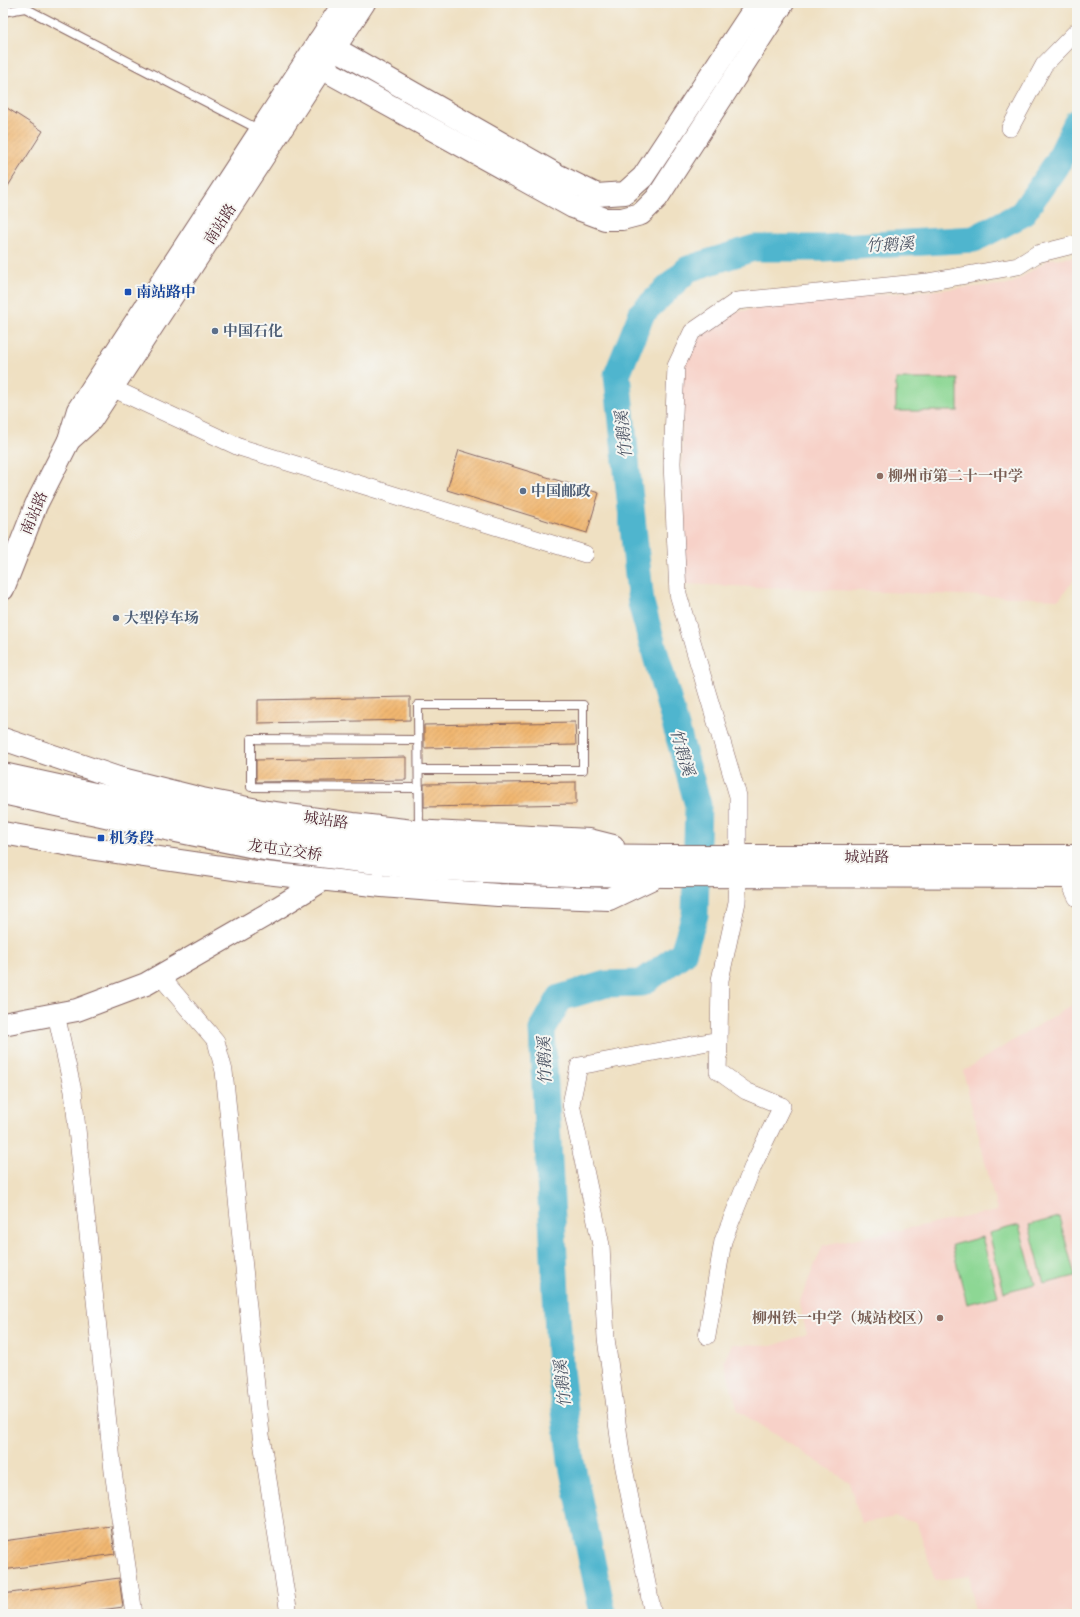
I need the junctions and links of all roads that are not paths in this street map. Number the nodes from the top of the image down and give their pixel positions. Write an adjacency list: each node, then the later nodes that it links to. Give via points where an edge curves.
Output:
1 (344, 3): 7 (main road, 南站路)
2 (364, 3): 7 (main road, 南站路)
3 (758, 3): 7 (main road, via 643,177 625,194 597,195 557,175)
4 (783, 3): 8 (main road, via 657,198 641,214 622,218 605,218 573,207)
5 (3, 12): 10 (lane, via 25,8)
6 (1077, 30): 9 (street, via 1044,65)
7 (326, 44): 8 (main road, 南站路)
8 (314, 64): 10 (main road, 南站路); 12 (main road, 南站路)
9 (1010, 128)
10 (261, 130): 13 (main road, 南站路, via 78,410)
11 (1077, 244): 26 (street, via 1037,254 1018,266 927,282 737,301 692,332 676,366 672,463 678,594 738,796)
12 (112, 388): 13 (main road, 南站路, via 91,420); 14 (street, via 239,447)
13 (69, 440): 15 (main road, 南站路, via 36,505)
14 (585, 554)
15 (3, 589)
16 (3, 739): 22 (main road, 城站路, via 118,778 202,799 267,812)
17 (418, 740): 18 (lane); 18 (lane, via 418,705 583,705 583,770); 20 (lane, via 251,739 251,787)
18 (419, 770): 20 (lane)
19 (3, 774): 24 (main road, 龙屯立交桥, via 268,828 423,848)
20 (419, 788): 22 (lane)
21 (3, 793): 28 (main road, 龙屯立交桥, via 264,849 418,868)
22 (419, 831): 25 (main road, 城站路, via 589,840)
23 (3, 833): 29 (main road, 城站路, via 76,846)
24 (565, 854): 25 (main road, 城站路)
25 (661, 866): 26 (main road, 城站路); 28 (main road, 城站路); 29 (main road, 城站路, via 609,899 498,895)
26 (732, 867): 27 (main road, 城站路); 34 (street, via 737,902 720,980)
27 (1072, 867): 30 (street)
28 (572, 875)
29 (323, 880): 31 (main road, via 266,916)
30 (1077, 898)
31 (160, 976): 32 (main road, via 146,984 77,1010); 37 (street, via 216,1041 224,1071 262,1435)
32 (56, 1014): 33 (main road); 36 (street, via 73,1091 113,1471)
33 (3, 1024)
34 (719, 1040): 35 (street, via 718,1071 746,1091 782,1106 753,1166 723,1241); 38 (street, via 579,1066 571,1104 601,1245 606,1338 621,1453)
35 (707, 1336)
36 (134, 1614)
37 (289, 1614)
38 (653, 1614)

